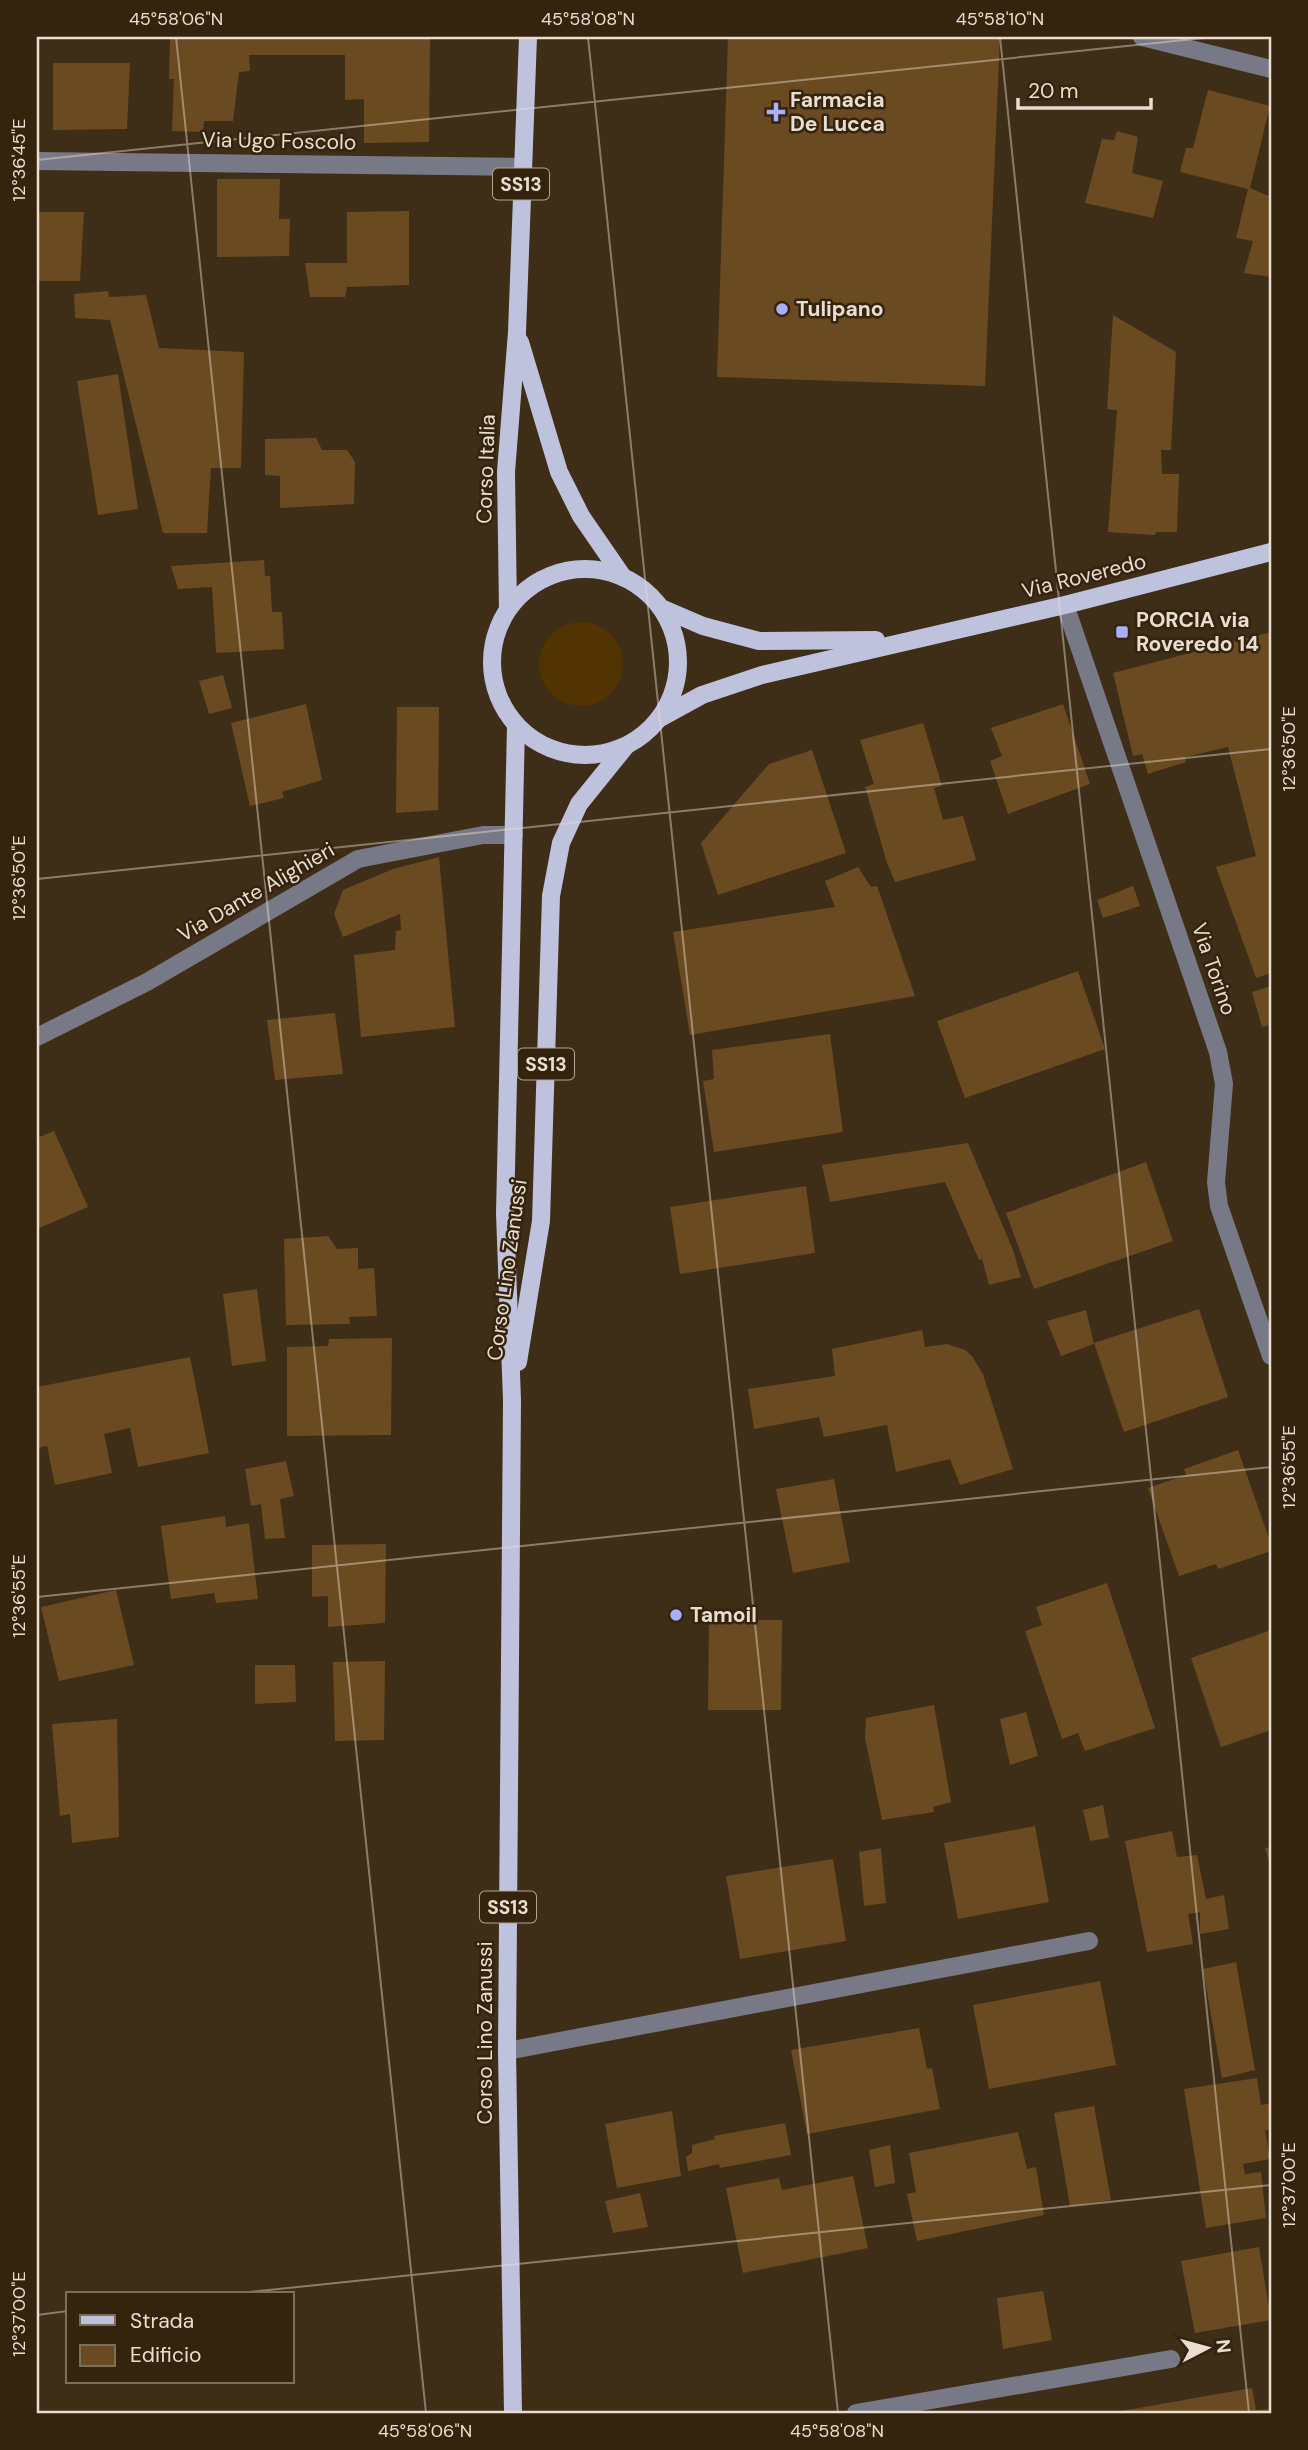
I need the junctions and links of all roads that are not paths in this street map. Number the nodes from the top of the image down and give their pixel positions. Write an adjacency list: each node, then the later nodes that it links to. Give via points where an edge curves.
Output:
1 (528, 37): 5 (main road, Corso Italia / SS13)
2 (1142, 37): 3 (street)
3 (1271, 69)
4 (37, 161): 5 (street, Via Ugo Foscolo)
5 (522, 167): 6 (main road, Corso Italia / SS13)
6 (516, 332): 8 (main road, Corso Italia / SS13, via 559,472 581,516); 11 (main road, Corso Italia / SS13, via 506,472)
7 (1271, 552): 9 (main road, Via Roveredo)
8 (623, 576): 10 (main road); 11 (main road, via 598,569 547,576 525,589)
9 (1065, 604): 12 (main road, Via Roveredo); 18 (street, Via Torino, via 1218,1052 1224,1084 1216,1182 1219,1206)
10 (661, 608): 12 (main road, Via Roveredo, via 703,626 759,641); 13 (main road, via 674,634 679,663 674,692)
11 (508, 609): 14 (main road, via 496,631 491,657 493,682)
12 (908, 640): 13 (main road, Via Roveredo, via 762,675 702,695)
13 (660, 718): 15 (main road)
14 (516, 726): 15 (main road, via 540,744 568,755 597,756); 16 (main road, Corso Lino Zanussi / SS13)
15 (625, 747): 19 (main road, Corso Lino Zanussi / SS13, via 579,804 561,843 551,896 541,1221)
16 (514, 835): 17 (street, Via Dante Alighieri, via 483,835 358,859 147,982); 19 (main road, Corso Lino Zanussi / SS13, via 505,1214)
17 (37, 1037)
18 (1271, 1356)
19 (512, 1400): 21 (main road, Corso Lino Zanussi / SS13)
20 (1089, 1941): 21 (street)
21 (507, 2051): 23 (main road, Corso Lino Zanussi / SS13)
22 (1171, 2359): 24 (street)
23 (513, 2413)
24 (856, 2413)

